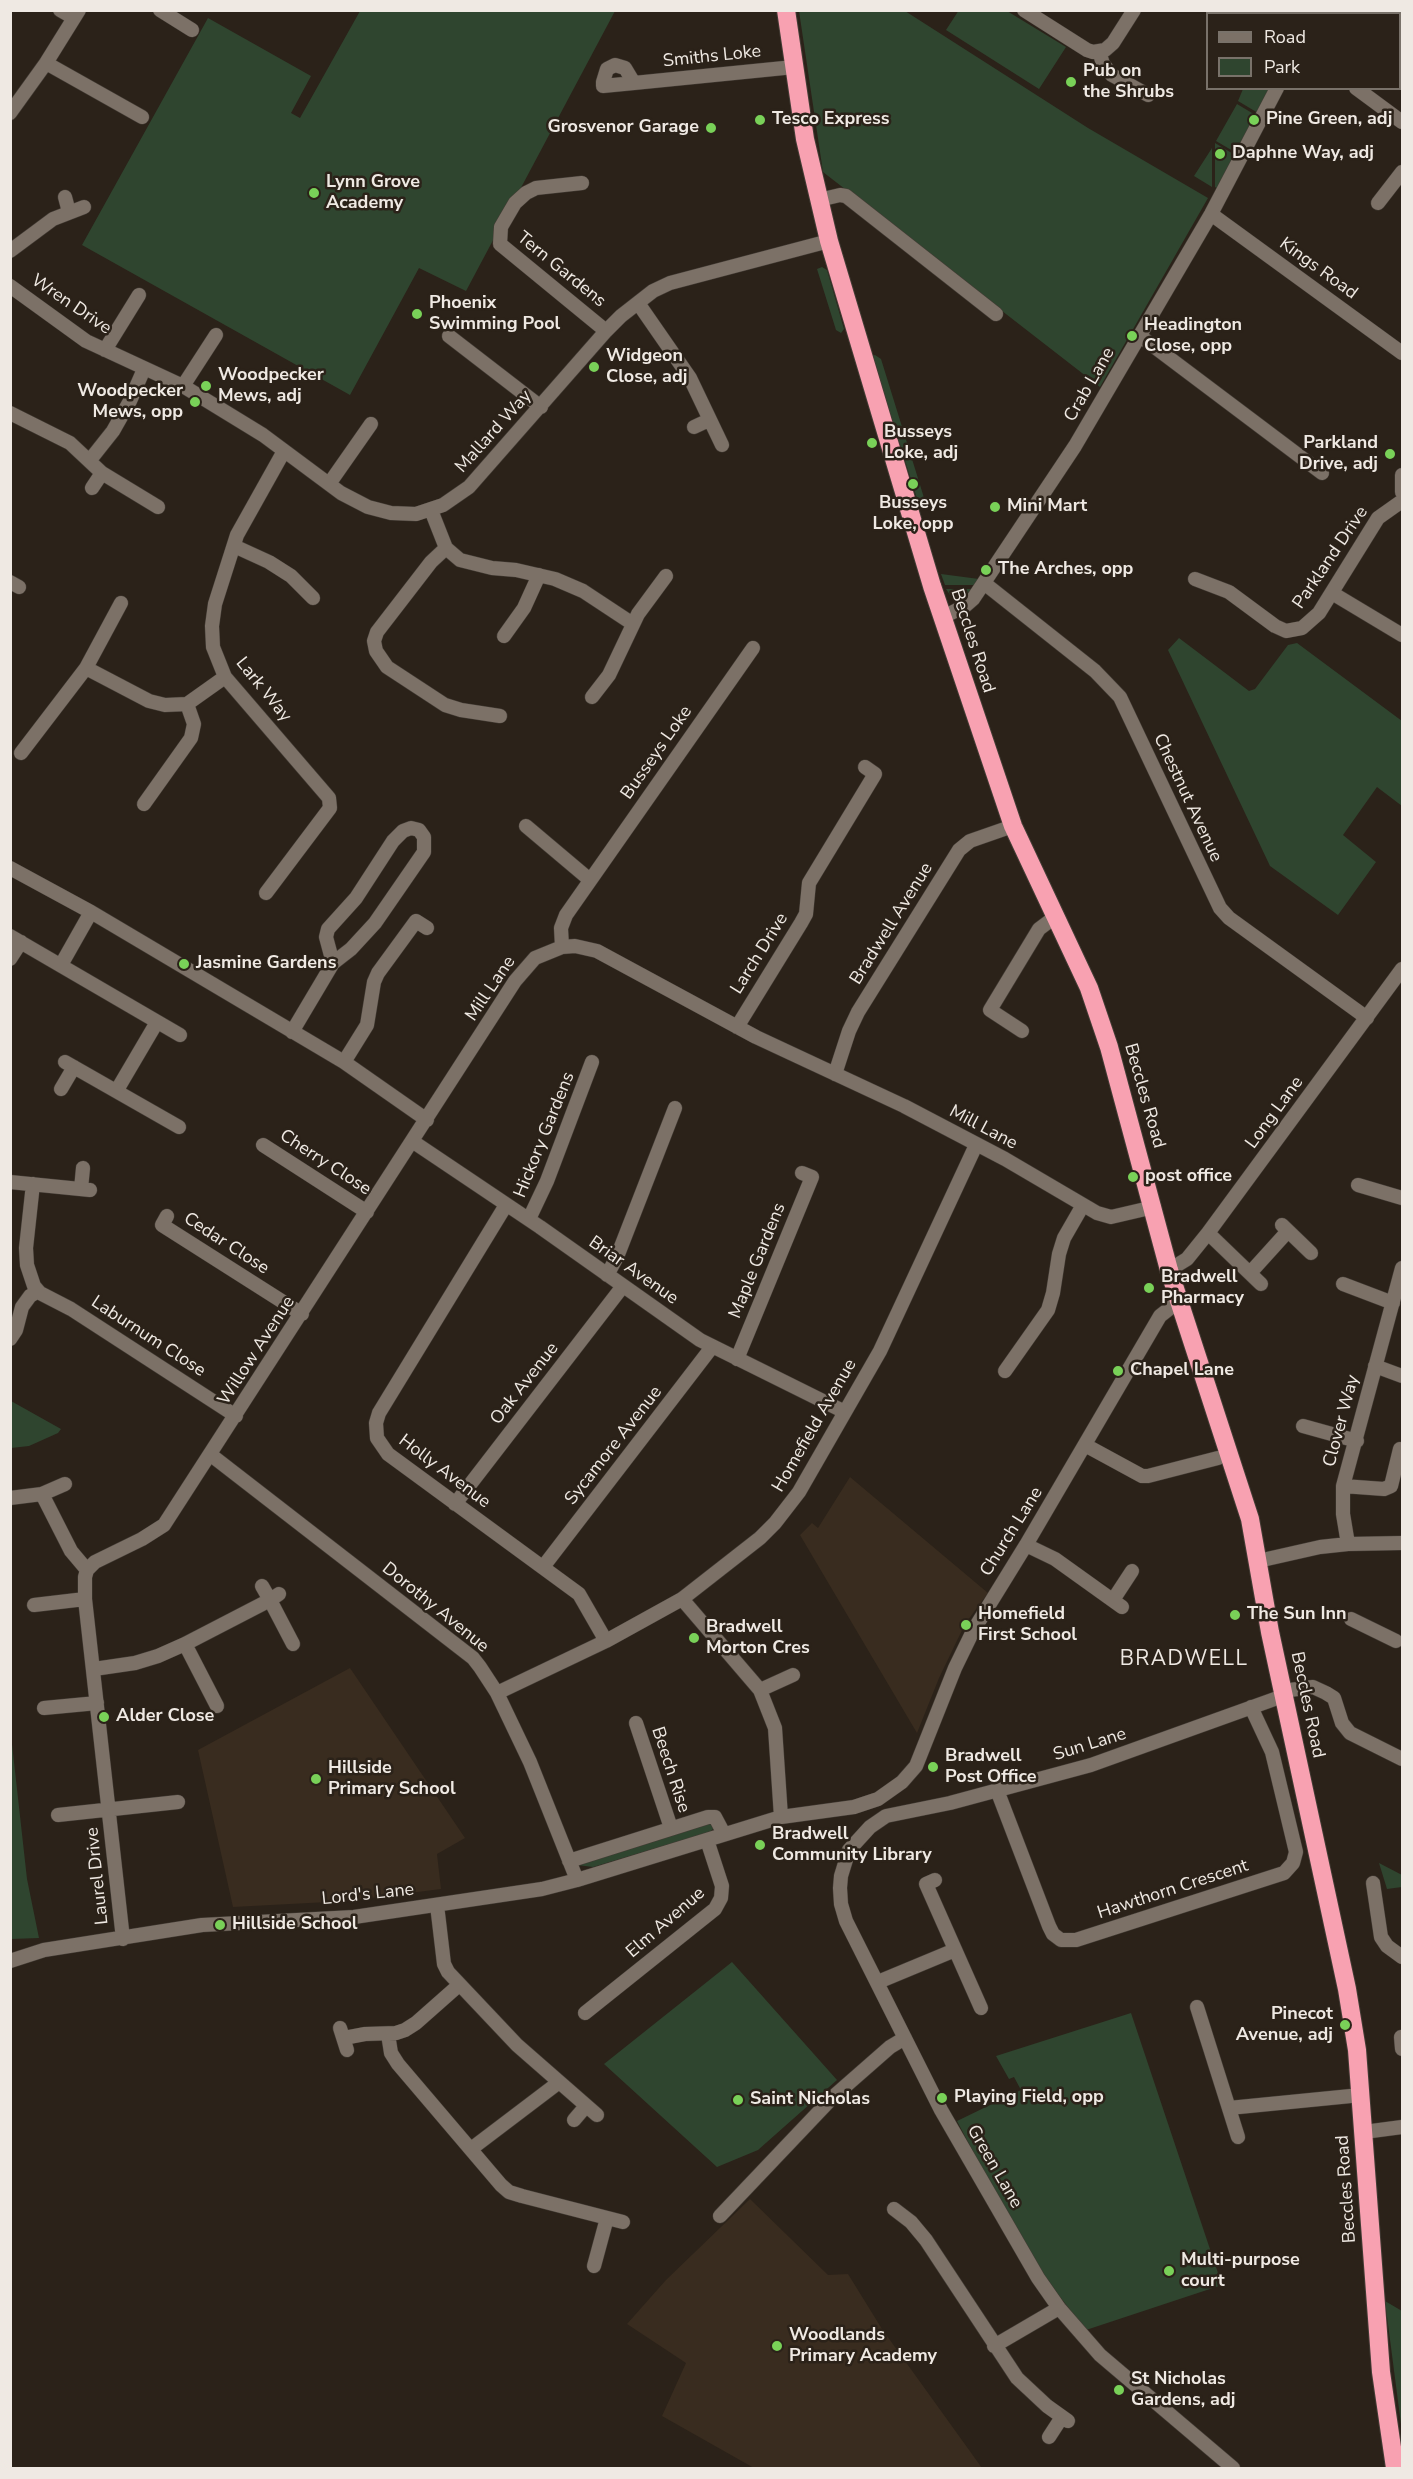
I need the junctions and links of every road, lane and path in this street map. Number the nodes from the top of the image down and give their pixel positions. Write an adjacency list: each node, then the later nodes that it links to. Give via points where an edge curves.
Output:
1 (60, 10): 6 (street)
2 (160, 10): 7 (street)
3 (786, 10): 10 (highway, Beccles Road)
4 (1024, 10): 8 (street, via 1087,50)
5 (1134, 10): 8 (street, via 1113,43)
6 (76, 14): 9 (street)
7 (192, 30)
8 (1099, 51): 14 (street, via 1112,75)
9 (46, 63): 15 (street); 16 (street)
10 (794, 67): 11 (street, Smiths Loke); 21 (highway, Beccles Road)
11 (634, 83)
12 (1276, 90): 25 (street, Crab Lane)
13 (1359, 90): 17 (street)
14 (1148, 95)
15 (10, 113)
16 (142, 117)
17 (1402, 122)
18 (1402, 172): 22 (street)
19 (582, 183): 32 (street, Tern Gardens, via 536,188 526,193 501,227 500,244)
20 (65, 197): 24 (street)
21 (819, 200): 26 (highway, Beccles Road); 31 (street, via 846,196)
22 (1378, 204)
23 (84, 207): 24 (street)
24 (69, 212): 27 (street)
25 (1211, 214): 35 (street, Crab Lane); 37 (street, Kings Road)
26 (829, 241): 30 (street, Mallard Way, via 670,283); 66 (highway, Beccles Road)
27 (10, 250)
28 (10, 286): 36 (street, Wren Drive, via 86,341)
29 (139, 295): 36 (street)
30 (638, 303): 32 (street, Mallard Way); 42 (street, via 690,378)
31 (996, 314)
32 (606, 331): 40 (street, Mallard Way)
33 (216, 335): 39 (street)
34 (449, 336): 40 (street)
35 (1140, 336): 49 (street); 61 (street, Crab Lane, via 1063,465)
36 (105, 350): 38 (street, Wren Drive)
37 (1402, 353)
38 (144, 369): 39 (street, Mallard Way); 47 (street, via 113,431)
39 (183, 386): 46 (street, Mallard Way)
40 (541, 407): 56 (street, Mallard Way, via 470,487)
41 (10, 413): 47 (street, via 70,442)
42 (709, 420): 44 (street); 45 (street)
43 (371, 423): 51 (street)
44 (694, 427)
45 (722, 446)
46 (284, 451): 51 (street, Mallard Way); 57 (street, Lark Way)
47 (90, 460): 48 (street)
48 (102, 473): 52 (street); 55 (street)
49 (1322, 473)
50 (1402, 475): 53 (street)
51 (329, 484): 56 (street, Mallard Way, via 368,507 391,513)
52 (92, 488)
53 (1402, 492)
54 (1402, 501): 63 (street, Parkland Drive, via 1378,518)
55 (158, 507)
56 (431, 510): 58 (street)
57 (234, 546): 64 (street, via 291,576); 72 (street, Lark Way, via 212,626 213,647)
58 (446, 548): 59 (street, via 460,560); 75 (street, via 377,632 376,651 387,667 445,705)
59 (539, 575): 67 (street, via 583,591); 68 (street, via 524,608)
60 (1195, 579): 63 (street, Parkland Drive, via 1229,592 1286,631 1310,623)
61 (984, 583): 66 (street, Crab Lane, via 965,606); 93 (street, Chestnut Avenue, via 1095,670 1120,696 1220,908)
62 (665, 584): 67 (street)
63 (1332, 593): 69 (street)
64 (313, 598)
65 (122, 603): 71 (street)
66 (943, 617): 80 (highway, Beccles Road)
67 (633, 624): 73 (street, via 609,675)
68 (504, 629)
69 (1402, 635)
70 (753, 648): 82 (street, Busseys Loke)
71 (86, 668): 74 (street, via 149,701); 76 (street)
72 (225, 677): 74 (street); 83 (street, Lark Way, via 329,798 330,808)
73 (593, 689)
74 (187, 704): 78 (street, via 194,724 191,738)
75 (500, 716)
76 (21, 753)
77 (875, 774): 95 (street, Larch Drive, via 809,883 806,914)
78 (144, 804)
79 (526, 826): 82 (street)
80 (1013, 826): 85 (highway, Beccles Road); 101 (street, Bradwell Avenue, via 970,841 959,850 858,1012)
81 (10, 868): 84 (street)
82 (590, 880): 88 (street, Busseys Loke, via 564,918)
83 (266, 893)
84 (91, 912): 91 (street); 97 (street)
85 (1055, 917): 96 (street, via 1039,929 990,1010); 118 (highway, Beccles Road, via 1089,988 1106,1037)
86 (427, 928): 99 (street, via 416,921 378,973 367,1025)
87 (16, 939): 89 (street); 91 (street)
88 (562, 947): 95 (street, Mill Lane, via 597,951); 105 (street, Mill Lane, via 525,967)
89 (10, 959)
90 (333, 963): 90 (street, via 326,937 333,921 356,898 393,841 403,831 419,830 424,837 424,852 375,923); 97 (street)
91 (61, 965): 94 (street)
92 (1402, 969): 93 (street, Long Lane)
93 (1367, 1018): 122 (street, Long Lane)
94 (157, 1022): 98 (street); 103 (street)
95 (737, 1027): 101 (street, Mill Lane)
96 (1022, 1031)
97 (292, 1032): 99 (street)
98 (180, 1035)
99 (344, 1062): 105 (street)
100 (592, 1062): 120 (street, Hickory Gardens)
101 (835, 1074): 109 (street, Mill Lane)
102 (61, 1089): 103 (street, via 69,1064)
103 (117, 1090): 106 (street)
104 (675, 1108): 127 (street)
105 (427, 1120): 107 (street, Willow Avenue)
106 (177, 1125)
107 (412, 1141): 116 (street, Briar Avenue); 119 (street, Willow Avenue)
108 (263, 1145): 119 (street, Cherry Close)
109 (976, 1145): 117 (street, Mill Lane); 141 (street, Homefield Avenue, via 880,1351)
110 (83, 1168): 114 (street, via 86,1190)
111 (812, 1177): 137 (street, Maple Gardens)
112 (10, 1182): 114 (street)
113 (1368, 1183): 115 (street)
114 (33, 1184): 131 (street, via 26,1248 30,1276)
115 (1402, 1198)
116 (506, 1205): 120 (street, Briar Avenue); 153 (street, Holly Avenue, via 376,1423 377,1438 384,1450)
117 (1083, 1205): 118 (street, Mill Lane, via 1111,1217); 139 (street, via 1064,1238 1048,1310)
118 (1154, 1207): 125 (highway, Beccles Road)
119 (367, 1212): 134 (street, Willow Avenue)
120 (529, 1219): 127 (street, Briar Avenue)
121 (162, 1225): 134 (street, Cedar Close)
122 (1208, 1233): 125 (street, Long Lane, via 1187,1259); 126 (street)
123 (1311, 1253): 126 (street, via 1285,1228)
124 (1402, 1268): 133 (street, Clover Way)
125 (1169, 1270): 132 (highway, Beccles Road)
126 (1250, 1273): 128 (street)
127 (607, 1275): 130 (street, Briar Avenue)
128 (1261, 1284)
129 (1343, 1284): 133 (street)
130 (623, 1286): 136 (street, Briar Avenue); 153 (street, Oak Avenue)
131 (38, 1290): 135 (street, via 22,1307); 142 (street, Laburnum Close)
132 (1179, 1301): 145 (street, Church Lane, via 1160,1316); 157 (highway, Beccles Road, via 1251,1519)
133 (1393, 1303): 138 (street, Clover Way)
134 (302, 1314): 142 (street, Willow Avenue)
135 (10, 1339)
136 (712, 1347): 137 (street, Briar Avenue); 158 (street, Sycamore Avenue)
137 (737, 1359): 141 (street, Briar Avenue)
138 (1375, 1366): 140 (street, Clover Way); 144 (street, Clover Way)
139 (1005, 1371)
140 (1402, 1376)
141 (845, 1412): 164 (street, Homefield Avenue, via 799,1492 776,1523)
142 (236, 1416): 147 (street, Willow Avenue)
143 (1303, 1426): 144 (street)
144 (1357, 1441): 150 (street, Clover Way)
145 (1085, 1444): 148 (street, via 1142,1476); 156 (street, Church Lane)
146 (1400, 1449): 150 (street, Clover Way, via 1391,1486)
147 (211, 1455): 159 (street, Willow Avenue, via 164,1525); 174 (street, Dorothy Avenue, via 473,1658)
148 (1218, 1458)
149 (65, 1484): 151 (street)
150 (1343, 1486): 155 (street, Clover Way)
151 (42, 1494): 152 (street); 159 (street, via 71,1551)
152 (10, 1498)
153 (455, 1504): 158 (street, Holly Avenue)
154 (1402, 1543): 155 (street)
155 (1348, 1544): 157 (street)
156 (1026, 1545): 160 (street, via 1055,1559 1117,1604); 182 (street, Church Lane, via 973,1631 916,1766)
157 (1258, 1561): 175 (highway, Beccles Road)
158 (543, 1567): 168 (street, Holly Avenue, via 579,1594)
159 (87, 1570): 163 (street, Laurel Drive)
160 (1132, 1571)
161 (262, 1586): 162 (street)
162 (274, 1597): 169 (street); 170 (street)
163 (85, 1599): 165 (street); 171 (street, Laurel Drive)
164 (682, 1599): 168 (street, Homefield Avenue); 173 (street)
165 (34, 1605)
166 (1400, 1637): 167 (street, via 1357,1622)
167 (1357, 1638)
168 (606, 1641): 174 (street, Homefield Avenue)
169 (185, 1644): 171 (street, via 135,1663); 177 (street)
170 (293, 1645)
171 (94, 1669): 176 (street, Laurel Drive)
172 (793, 1675): 173 (street)
173 (760, 1690): 188 (street, via 774,1728)
174 (497, 1693): 193 (street, Dorothy Avenue, via 530,1762)
175 (1282, 1694): 178 (street, Sun Lane); 181 (street, Sun Lane, via 1313,1687 1326,1693 1334,1698 1350,1733); 211 (highway, Beccles Road, via 1347,1989)
176 (97, 1703): 179 (street); 185 (street, Laurel Drive)
177 (217, 1706)
178 (1251, 1707): 183 (street, Sun Lane, via 1131,1753); 183 (street, Hawthorn Crescent, via 1272,1752 1296,1852 1284,1873 1076,1940 1061,1940 1048,1926)
179 (44, 1708)
180 (636, 1723): 190 (street, Beech Rise)
181 (1402, 1759)
182 (892, 1790): 186 (street); 188 (street, Lord's Lane, via 854,1807)
183 (997, 1790): 186 (street, Sun Lane)
184 (178, 1802): 185 (street, Laurel Drive)
185 (109, 1809): 187 (street, Laurel Drive); 198 (street, Laurel Drive)
186 (900, 1813): 189 (street, Sun Lane, via 886,1816)
187 (58, 1814)
188 (781, 1817): 191 (street, Lord's Lane)
189 (870, 1827): 202 (street, Green Lane, via 849,1850 840,1888 846,1921)
190 (671, 1828): 191 (street, via 708,1816 715,1817); 193 (street)
191 (724, 1834): 192 (street, Lord's Lane)
192 (707, 1839): 194 (street, Lord's Lane); 206 (street, Elm Avenue, via 722,1886 719,1904)
193 (569, 1861): 194 (street, Dorothy Avenue)
194 (577, 1880): 197 (street, Lord's Lane)
195 (1372, 1883): 200 (street, via 1382,1897 1381,1936)
196 (926, 1884): 199 (street)
197 (437, 1905): 198 (street, Lord's Lane, via 354,1917 202,1925); 203 (street, via 444,1964)
198 (123, 1938): 201 (street, Lord's Lane, via 45,1950)
199 (955, 1950): 202 (street); 205 (street)
200 (1402, 1957)
201 (10, 1961)
202 (878, 1982): 209 (street, Green Lane)
203 (459, 1985): 207 (street, via 416,2023); 210 (street)
204 (1197, 2007): 213 (street)
205 (980, 2008)
206 (585, 2013)
207 (388, 2034): 208 (street); 219 (street, via 388,2045 398,2064)
208 (344, 2038)
209 (905, 2038): 221 (street, via 833,2097); 225 (street, Green Lane, via 960,2145)
210 (558, 2083): 212 (street); 219 (street)
211 (1361, 2094): 213 (street); 217 (highway, Beccles Road)
212 (586, 2106): 214 (street); 215 (street)
213 (1229, 2108): 218 (street)
214 (597, 2115)
215 (574, 2120)
216 (1402, 2127): 217 (street)
217 (1364, 2132): 229 (highway, Beccles Road, via 1381,2372)
218 (1238, 2137)
219 (471, 2149): 222 (street, via 509,2192)
220 (894, 2209): 226 (street, via 918,2230)
221 (720, 2216)
222 (608, 2218): 223 (street); 224 (street)
223 (623, 2222)
224 (594, 2266)
225 (1059, 2308): 226 (street); 228 (street, Green Lane, via 1106,2361)
226 (994, 2346): 227 (street, via 1023,2385 1065,2419)
227 (1049, 2436)
228 (1233, 2469)
229 (1395, 2469)

